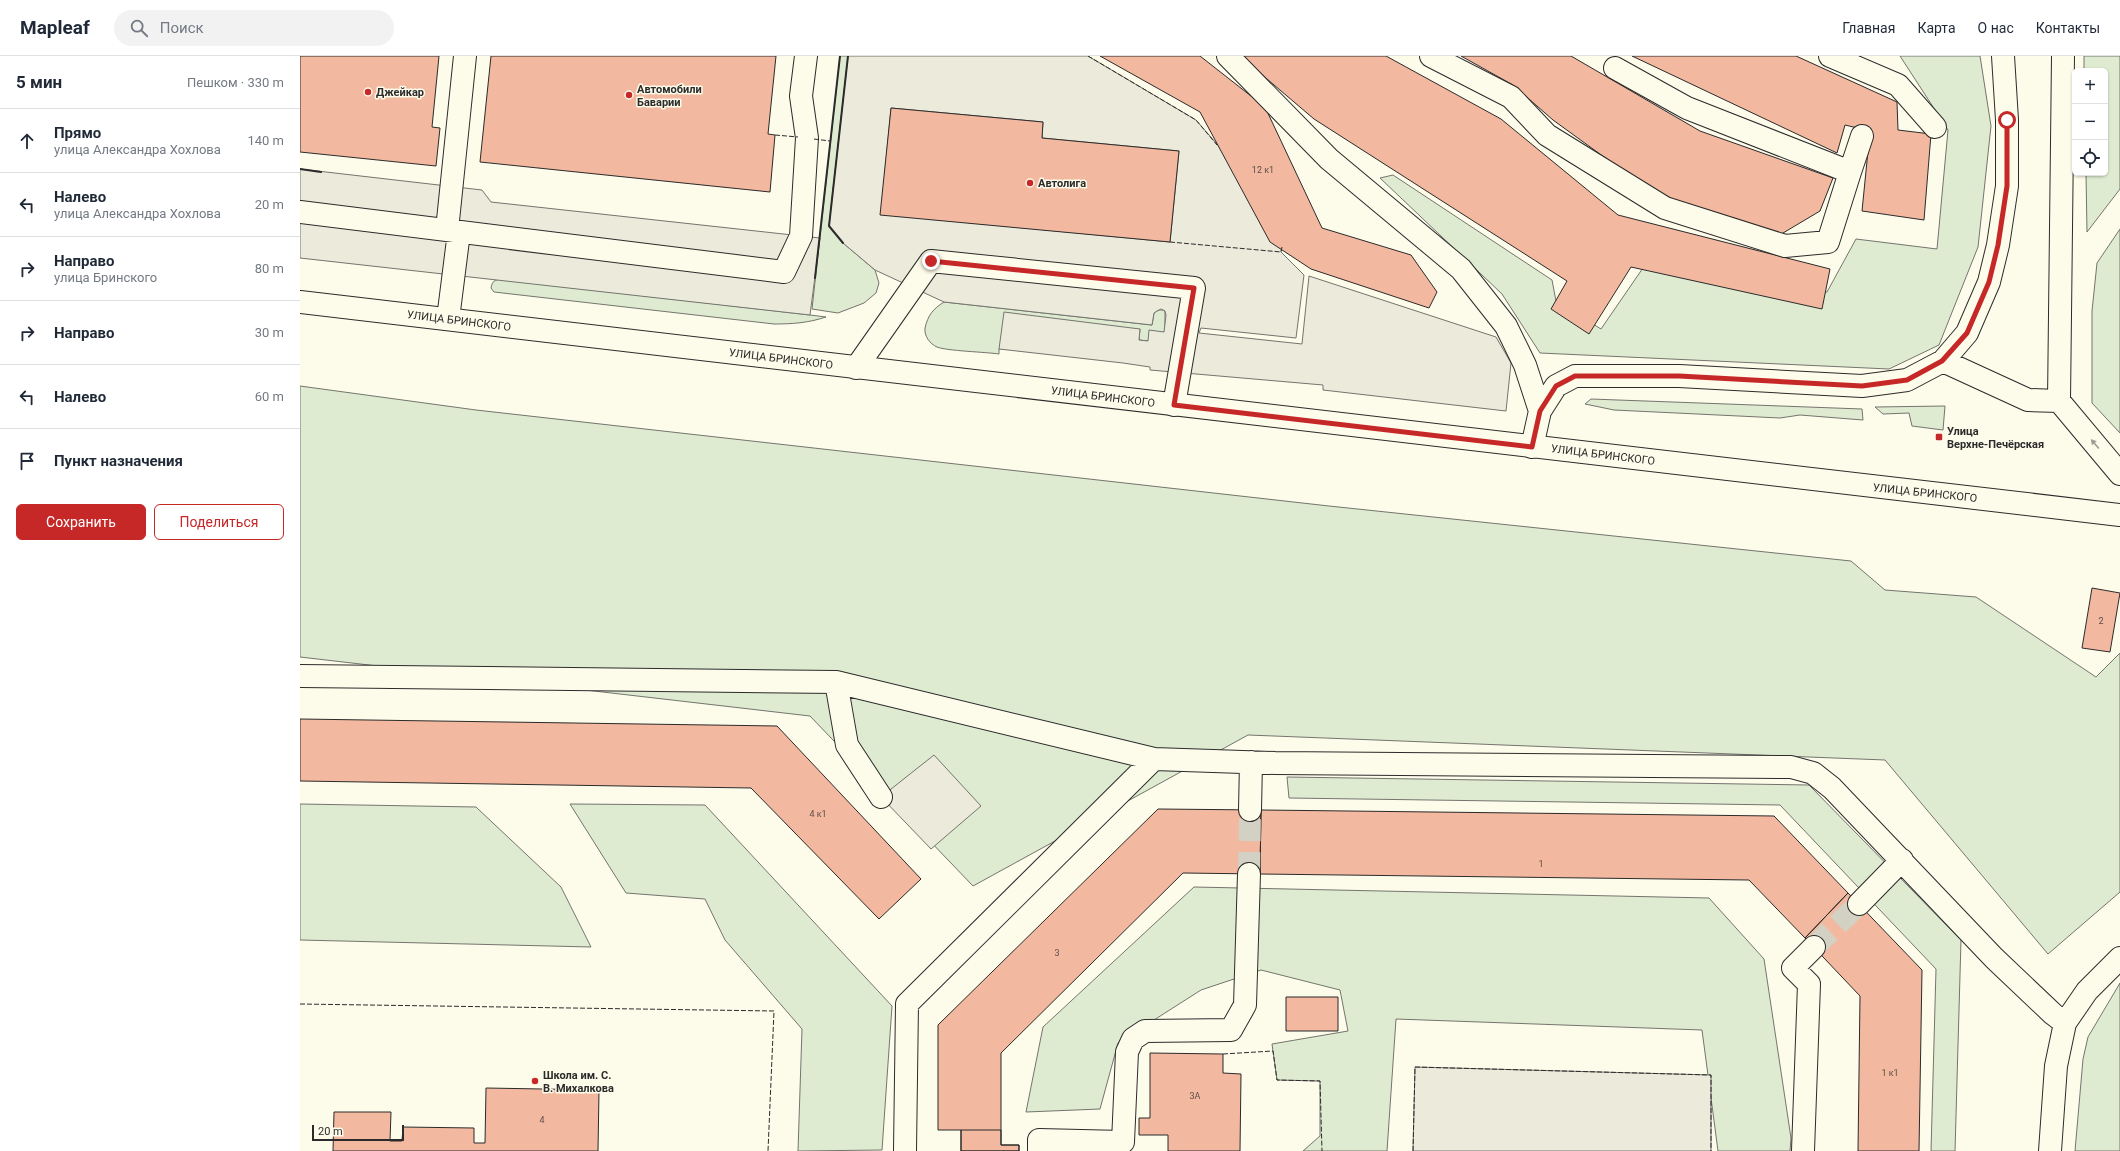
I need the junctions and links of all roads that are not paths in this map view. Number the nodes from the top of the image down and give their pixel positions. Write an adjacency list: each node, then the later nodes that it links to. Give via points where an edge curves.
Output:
1 (465, 56): 13 (main road)
2 (806, 56): 13 (main road, via 801,96 807,138 801,236 784,272)
3 (1228, 56): 20 (main road, via 1329,159 1461,269 1506,326 1525,364)
4 (1431, 56): 11 (main road, via 1510,97 1547,135 1664,208 1785,246 1828,242)
5 (1830, 56): 9 (main road, via 1898,85)
6 (2003, 56): 16 (main road, via 2007,120 2007,186 1998,245 1989,282 1967,333)
7 (2063, 56): 18 (main road)
8 (1615, 68): 11 (main road, via 1687,108)
9 (1935, 126)
10 (1862, 136): 11 (main road)
11 (1850, 172)
12 (300, 212): 13 (main road)
13 (453, 231): 15 (main road)
14 (300, 302): 15 (main road, УЛИЦА БРИНСКОГО)
15 (448, 320): 17 (main road, УЛИЦА БРИНСКОГО)
16 (1942, 361): 18 (main road, via 2028,400); 20 (main road, via 1907,380 1862,386 1679,376 1575,376 1556,386)
17 (856, 368): 19 (main road, УЛИЦА БРИНСКОГО); 19 (main road, via 931,261 1194,288)
18 (2059, 401): 22 (main road, one-way to 18)
19 (1174, 405): 21 (main road, УЛИЦА БРИНСКОГО)
20 (1540, 411): 21 (main road)
21 (1532, 447): 23 (main road, УЛИЦА БРИНСКОГО)
22 (2120, 474)
23 (2120, 515)
24 (300, 676): 25 (main road)
25 (836, 682): 26 (main road); 28 (main road, via 847,745)
26 (1154, 759): 27 (main road); 36 (main road, via 907,1004)
27 (1251, 762): 29 (main road); 30 (main road, via 1791,767 1813,774 1832,788)
28 (881, 796)
29 (1250, 810)
30 (1902, 860): 32 (main road); 35 (main road, via 1994,958)
31 (1249, 874): 37 (main road, via 1245,1005 1230,1030 1145,1031 1133,1039 1127,1052 1123,1142 1039,1140)
32 (1859, 904)
33 (1814, 948): 38 (main road, via 1793,968 1809,984)
34 (2120, 958): 35 (main road, via 2087,991)
35 (2065, 1023): 39 (main road, via 2056,1066)
36 (905, 1151)
37 (1039, 1151)
38 (1803, 1151)
39 (2050, 1151)

